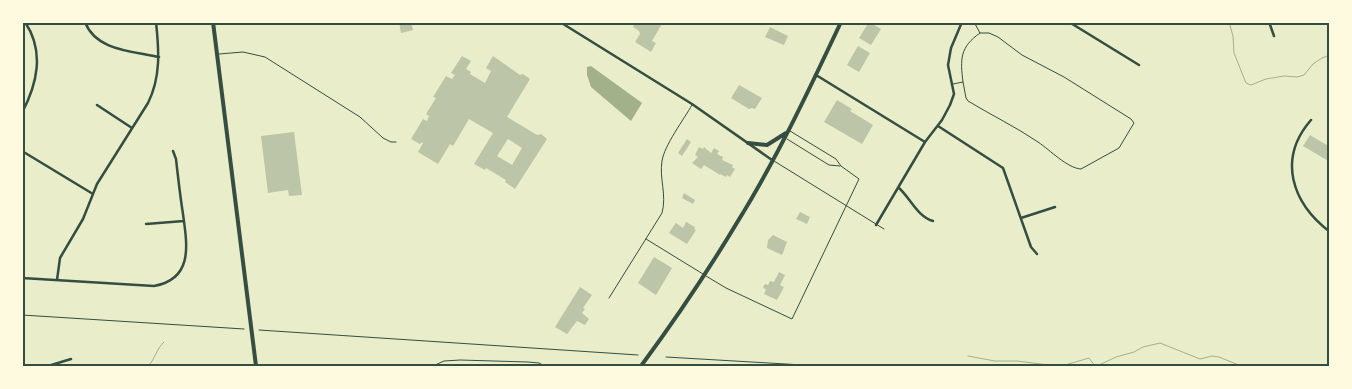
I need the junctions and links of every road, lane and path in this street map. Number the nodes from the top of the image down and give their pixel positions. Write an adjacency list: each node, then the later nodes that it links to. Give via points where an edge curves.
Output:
1 (25, 22): 21 (street, via 34,39 38,68 34,87)
2 (85, 22): 14 (street, via 92,35 102,43)
3 (156, 22): 14 (street)
4 (213, 22): 13 (main road)
5 (560, 22): 19 (street)
6 (842, 22): 16 (main road)
7 (962, 22): 18 (street, via 948,65)
8 (974, 22): 11 (lane)
9 (1069, 22): 15 (street)
10 (1269, 22): 12 (street)
11 (980, 33): 17 (lane, via 972,39 961,57); 17 (lane, via 998,37 1134,123 1119,148 1076,168 968,101)
12 (1274, 36)
13 (218, 54): 26 (lane, via 243,52 265,57 360,116 383,138); 57 (main road)
14 (159, 57): 24 (street, via 154,90)
15 (1139, 65)
16 (816, 75): 25 (main road); 27 (street)
17 (963, 82): 18 (lane)
18 (953, 84): 23 (street, via 954,94)
19 (692, 104): 28 (street); 44 (lane, via 663,156 664,204)
20 (97, 105): 24 (street)
21 (22, 113)
22 (1311, 120): 43 (street, via 1295,147 1294,184 1308,212)
23 (938, 126): 27 (street); 37 (street, via 1003,168)
24 (132, 128): 34 (street)
25 (786, 133): 28 (main road, via 767,145); 31 (main road); 32 (lane, via 836,160); 32 (lane, via 829,165)
26 (396, 142)
27 (925, 142): 33 (street)
28 (748, 143): 31 (street)
29 (22, 151): 34 (street)
30 (173, 151): 38 (street)
31 (772, 160): 35 (lane); 46 (main road)
32 (841, 166): 35 (lane, via 859,180)
33 (898, 188): 39 (street, via 924,218); 41 (street)
34 (92, 194): 48 (street, via 84,219 60,258)
35 (846, 206): 41 (lane); 46 (lane, via 792,319)
36 (1055, 207): 37 (street)
37 (1021, 218): 45 (street)
38 (184, 221): 40 (street); 48 (street, via 186,258 180,272 169,281 154,286)
39 (933, 221)
40 (146, 224)
41 (876, 224): 42 (lane)
42 (884, 230)
43 (1330, 232)
44 (646, 239): 46 (lane); 49 (lane)
45 (1036, 254)
46 (704, 275): 60 (main road)
47 (22, 278): 48 (street)
48 (57, 280)
49 (609, 298)
50 (22, 315): 51 (path)
51 (244, 329)
52 (259, 330): 53 (path)
53 (638, 355)
54 (666, 356): 61 (path)
55 (71, 358): 56 (street)
56 (48, 366)
57 (256, 366)
58 (433, 366): 59 (lane, via 460,360 528,362)
59 (545, 366)
60 (641, 366)
61 (820, 366)

